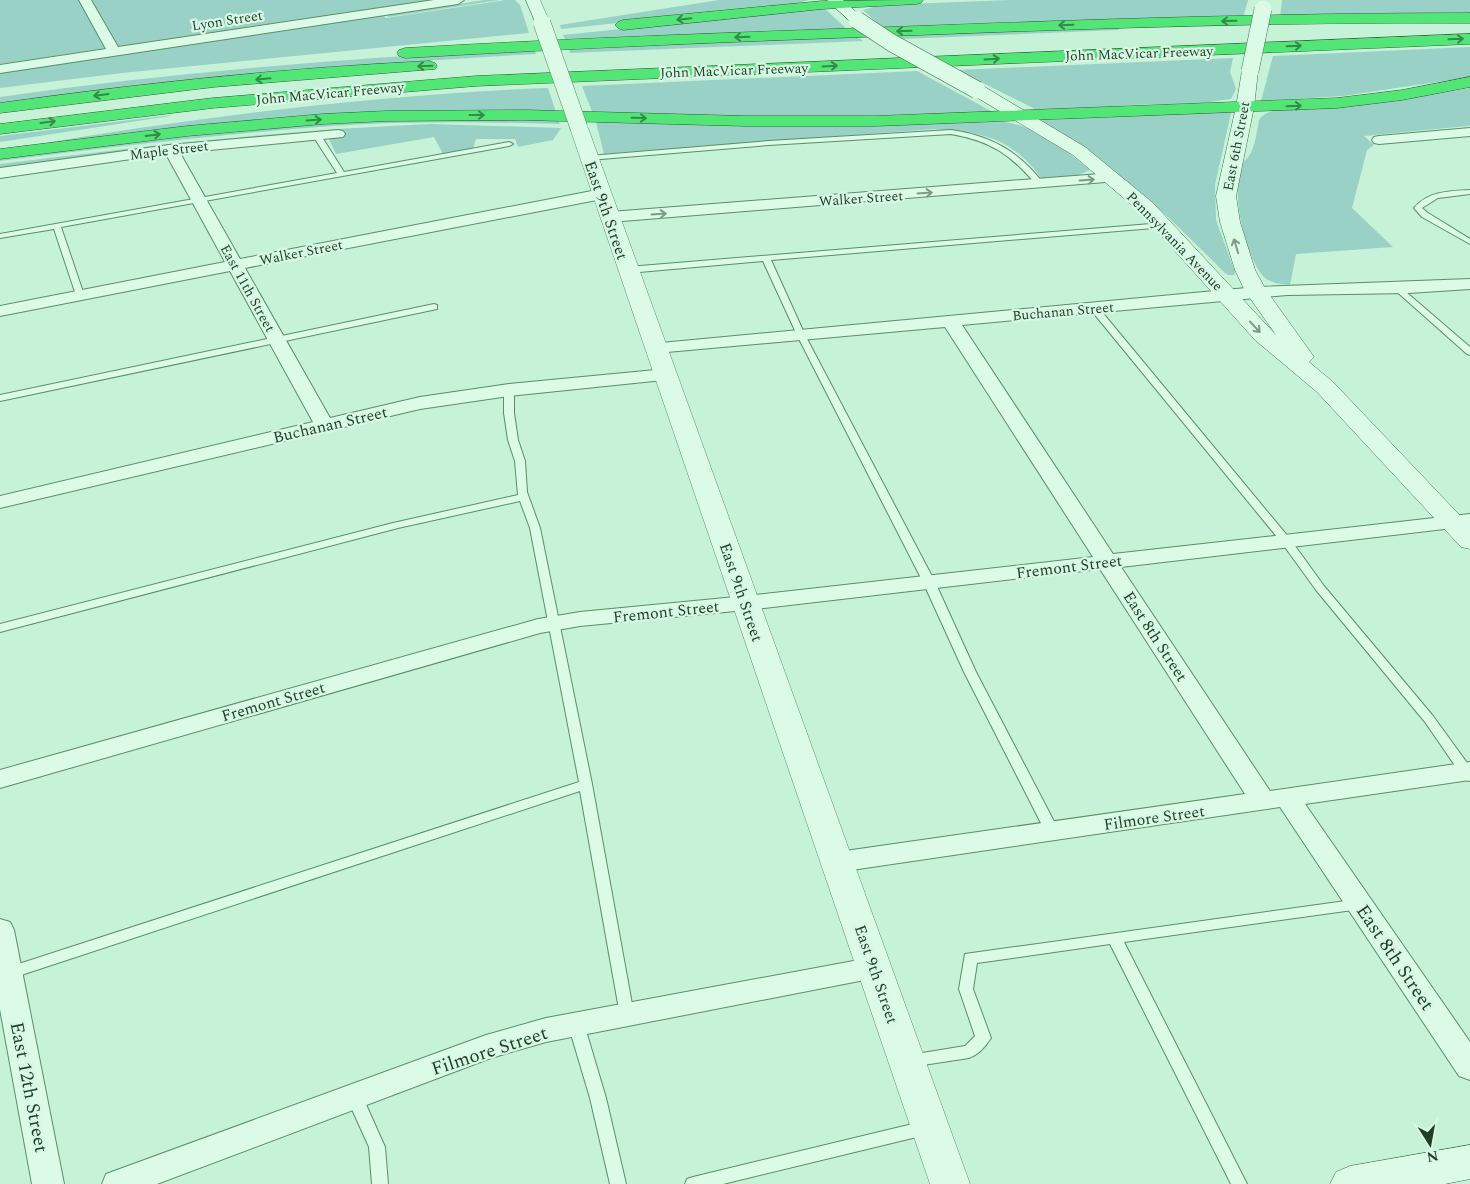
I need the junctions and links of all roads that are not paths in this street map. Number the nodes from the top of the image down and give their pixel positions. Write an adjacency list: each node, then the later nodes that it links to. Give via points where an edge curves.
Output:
1 (85, 0): 18 (street)
2 (458, 0): 8 (street, Lyon Street)
3 (533, 0): 42 (main road, East 9th Street, bridge)
4 (916, 0): 5 (highway)
5 (836, 2): 11 (highway, one-way to 11); 30 (main road, Pennsylvania Avenue, bridge, via 892,44)
6 (352, 4): 8 (street)
7 (1264, 4): 29 (main road, East 6th Street, bridge)
8 (361, 15): 18 (street, Lyon Street)
9 (1470, 18): 20 (highway, one-way to 20, via 1031,26 479,48)
10 (1470, 23): 14 (highway, John MacVicar Freeway)
11 (612, 26)
12 (592, 28): 17 (highway)
13 (1470, 39): 24 (highway, John MacVicar Freeway, one-way to 13)
14 (1016, 42)
15 (929, 46): 16 (highway)
16 (872, 48)
17 (395, 49)
18 (114, 52): 25 (street, Lyon Street)
19 (306, 58): 20 (highway)
20 (286, 60): 27 (highway)
21 (575, 60): 22 (highway)
22 (535, 62)
23 (486, 64): 28 (highway, John MacVicar Freeway, one-way to 28, via 377,68 170,87)
24 (781, 68): 31 (highway, John MacVicar Freeway, one-way to 24, via 213,103 404,86); 38 (highway, via 366,97 150,122)
25 (0, 69)
26 (1470, 82): 29 (highway, one-way to 26, via 1362,100)
27 (0, 92)
28 (0, 108)
29 (1245, 108): 30 (highway); 60 (main road, East 6th Street, one-way to 29, via 1236,246 1226,196)
30 (1023, 117): 41 (highway, one-way to 30, via 196,130 386,116 534,115 806,122); 45 (main road, Pennsylvania Avenue, via 1079,151)
31 (0, 129)
32 (1470, 132): 34 (street)
33 (338, 134): 35 (street, Maple Street)
34 (1454, 134): 36 (street); 39 (street)
35 (317, 136): 40 (street, Maple Street); 43 (lane)
36 (1379, 140)
37 (509, 144): 43 (lane)
38 (0, 145)
39 (1470, 145)
40 (171, 150): 44 (street, Maple Street); 49 (street, East 11th Street)
41 (0, 154)
42 (589, 158): 46 (lane, via 951,132 992,142 1016,157); 48 (main road, East 9th Street)
43 (341, 172): 49 (lane)
44 (0, 174)
45 (1113, 178): 46 (street, Walker Street, one-way to 45); 51 (main road, Pennsylvania Avenue)
46 (1040, 184): 50 (street, Walker Street, one-way to 46)
47 (1470, 192): 54 (lane, via 1429,199 1418,208)
48 (602, 194): 50 (main road, East 9th Street); 56 (street, Walker Street)
49 (200, 201): 52 (lane); 56 (street, East 11th Street)
50 (610, 217): 57 (main road, East 9th Street)
51 (1163, 225): 55 (lane); 62 (main road, Pennsylvania Avenue)
52 (57, 226): 53 (lane); 61 (lane)
53 (0, 236)
54 (1470, 242)
55 (766, 258): 57 (lane); 67 (lane)
56 (236, 265): 61 (street, Walker Street); 68 (street, East 11th Street)
57 (628, 270): 70 (main road, East 9th Street)
58 (1470, 284): 59 (street, Buchanan Street)
59 (1399, 289): 60 (street, Buchanan Street); 69 (lane)
60 (1256, 291): 62 (street, Buchanan Street); 71 (main road, East 6th Street)
61 (80, 295): 65 (street, Walker Street)
62 (1227, 296): 64 (street, Buchanan Street); 71 (main road, Pennsylvania Avenue, one-way to 71, via 1268,340)
63 (434, 307): 68 (lane)
64 (1094, 308): 66 (street, Buchanan Street); 78 (lane)
65 (0, 311)
66 (950, 321): 67 (street, Buchanan Street); 80 (street, East 8th Street)
67 (801, 335): 70 (street, Buchanan Street); 81 (lane)
68 (276, 338): 73 (lane); 74 (street, East 11th Street)
69 (1470, 352)
70 (661, 362): 72 (street, Buchanan Street); 82 (main road, East 9th Street)
71 (1325, 387): 77 (main road, Pennsylvania Avenue)
72 (509, 390): 74 (street, Buchanan Street, via 420,403); 75 (lane, via 509,413)
73 (0, 398)
74 (325, 426): 76 (street, Buchanan Street)
75 (524, 497): 83 (lane, via 535,528); 84 (lane, via 397,525)
76 (0, 502)
77 (1461, 521): 78 (street, Fremont Street); 79 (main road, Pennsylvania Avenue)
78 (1286, 541): 80 (street, Fremont Street); 85 (lane)
79 (1470, 541)
80 (1107, 562): 81 (street, Fremont Street); 88 (street, East 8th Street)
81 (929, 582): 82 (street, Fremont Street); 89 (lane, via 970,672)
82 (746, 603): 83 (street, Fremont Street); 90 (main road, East 9th Street)
83 (553, 624): 86 (street, Fremont Street); 87 (lane)
84 (0, 628)
85 (1469, 773): 88 (street, Filmore Street)
86 (0, 779)
87 (586, 784): 95 (lane); 96 (lane)
88 (1275, 799): 89 (street, Filmore Street); 91 (street, East 8th Street)
89 (1052, 831): 90 (street, Filmore Street)
90 (838, 862): 94 (main road, East 9th Street)
91 (1360, 904): 93 (lane); 99 (street, East 8th Street)
92 (0, 930): 95 (street, East 12th Street)
93 (1115, 939): 98 (lane, via 970,958 966,989 983,1038 968,1052); 109 (lane)
94 (875, 968): 96 (street, Filmore Street); 98 (main road, East 9th Street)
95 (4, 974): 103 (street, East 12th Street)
96 (627, 1015): 97 (street, Filmore Street)
97 (576, 1024): 100 (street, Filmore Street, via 486,1047); 106 (lane)
98 (908, 1061): 101 (main road, East 9th Street)
99 (1470, 1067)
100 (354, 1096): 104 (street, Filmore Street); 105 (lane, via 377,1147)
101 (932, 1127): 107 (lane); 108 (main road, East 9th Street)
102 (1470, 1162): 110 (main road)
103 (48, 1184)
104 (118, 1184)
105 (380, 1184)
106 (618, 1184)
107 (693, 1184)
108 (950, 1184)
109 (1239, 1184)
110 (1350, 1184)

